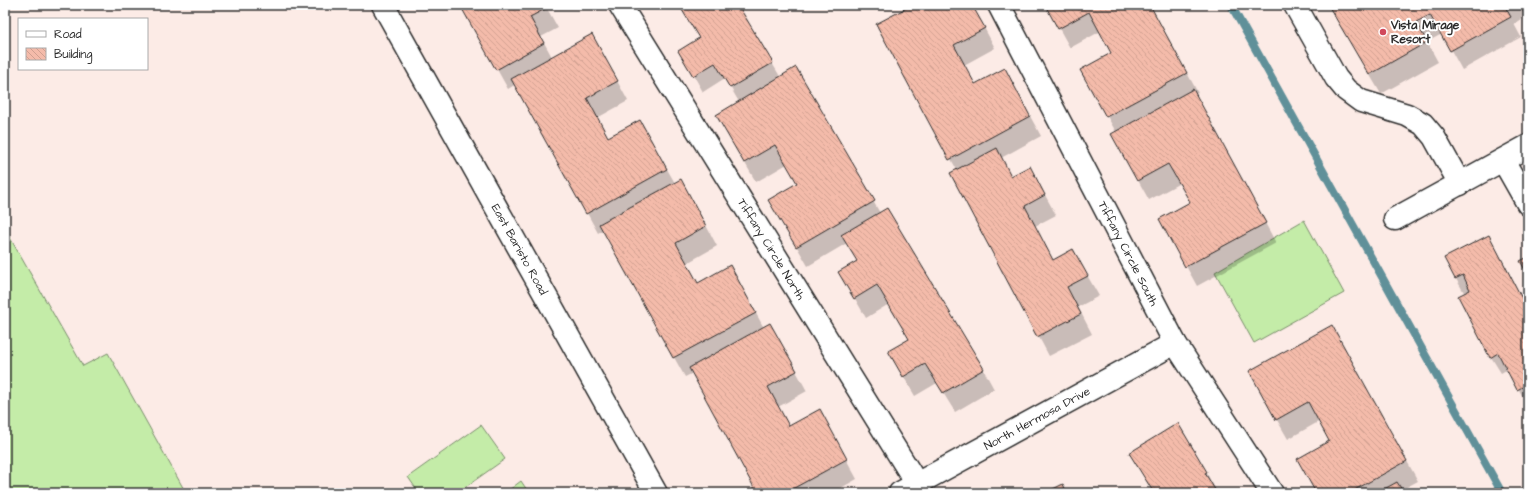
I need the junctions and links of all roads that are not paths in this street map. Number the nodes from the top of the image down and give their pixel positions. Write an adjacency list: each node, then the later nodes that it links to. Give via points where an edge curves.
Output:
1 (383, 5): 12 (street, East Baristo Road)
2 (620, 5): 11 (street, Tiffany Circle North)
3 (999, 5): 10 (street, Tiffany Circle South)
4 (1295, 5): 7 (street, via 1336,78 1346,90 1361,100 1407,115 1422,124 1434,137)
5 (1528, 146): 6 (street)
6 (1503, 160): 7 (street); 8 (street)
7 (1460, 184): 9 (street)
8 (1528, 204)
9 (1395, 219)
10 (1174, 343): 11 (street, North Hermosa Drive); 13 (street, Tiffany Circle South)
11 (913, 490)
12 (656, 493)
13 (1272, 493)

